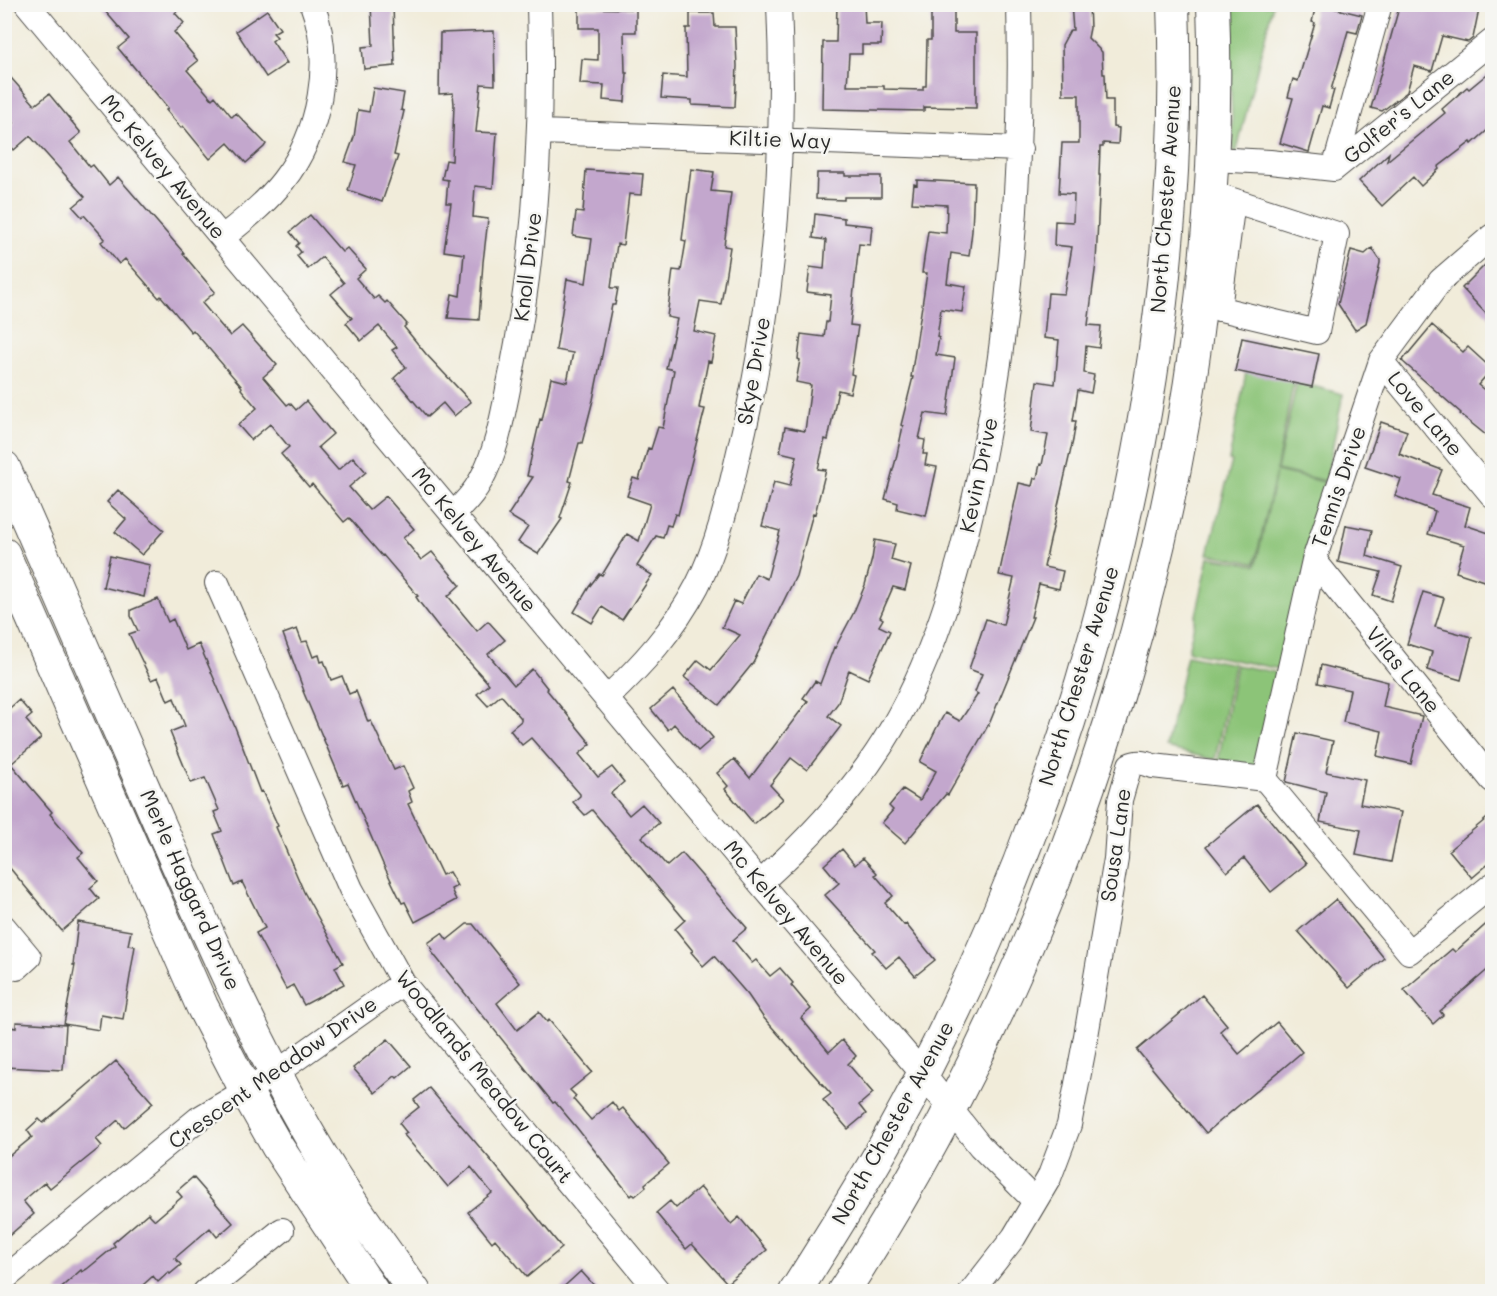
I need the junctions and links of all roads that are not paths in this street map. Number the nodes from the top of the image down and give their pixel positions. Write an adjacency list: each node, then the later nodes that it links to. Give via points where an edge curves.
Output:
1 (27, 4): 17 (street, Mc Kelvey Avenue)
2 (312, 4): 17 (street, via 322,68 312,127 284,180)
3 (539, 4): 10 (street, Knoll Drive)
4 (779, 4): 11 (street, Skye Drive)
5 (1019, 4): 12 (street, Kevin Drive)
6 (1173, 4): 18 (main road, North Chester Avenue, via 1174,126)
7 (1213, 4): 13 (main road, North Chester Avenue)
8 (1380, 4): 14 (street)
9 (1492, 41): 14 (street, Golfer's Lane)
10 (540, 132): 11 (street, Kiltie Way); 23 (street, Knoll Drive, via 531,257 505,405 481,481)
11 (780, 140): 12 (street, Kiltie Way); 27 (street, Skye Drive, via 761,344 745,430 716,543 698,584 660,643)
12 (1020, 149): 30 (street, Kevin Drive, via 1007,315 992,414 972,513 944,615 916,683 862,773 794,853)
13 (1212, 159): 14 (street, North Chester Avenue); 15 (main road, North Chester Avenue)
14 (1334, 170)
15 (1222, 197): 19 (main road, North Chester Avenue); 19 (street, via 1337,234 1317,332)
16 (1492, 236): 20 (street, Tennis Drive, via 1442,280)
17 (222, 238): 23 (street, Mc Kelvey Avenue)
18 (1166, 240): 19 (main road, via 1183,290); 36 (main road, North Chester Avenue, via 1155,351 1137,458 1082,676 1046,788 1001,905)
19 (1210, 307): 38 (main road, North Chester Avenue, via 1194,356 1165,517 1111,720 1038,920)
20 (1381, 361): 22 (street, Love Lane); 25 (street, Tennis Drive)
21 (4, 467): 35 (main road, Merle Haggard Drive, via 171,850)
22 (1492, 495)
23 (453, 514): 27 (street, Mc Kelvey Avenue)
24 (4, 554): 37 (main road, Merle Haggard Drive, via 174,946)
25 (1314, 560): 28 (street, Tennis Drive); 29 (street, Vilas Lane)
26 (217, 583): 34 (street, Woodlands Meadow Court, via 351,889)
27 (606, 699): 30 (street, Mc Kelvey Avenue)
28 (1265, 779): 31 (street, via 1409,952); 39 (street, Sousa Lane, via 1145,763 1130,765 1120,800 1116,859 1072,1106 1062,1147)
29 (1492, 780)
30 (760, 883): 36 (street, Mc Kelvey Avenue)
31 (1492, 885)
32 (4, 927): 33 (street, via 29,957)
33 (17, 968)
34 (404, 983): 35 (street, Crescent Meadow Drive); 45 (street, Woodlands Meadow Court)
35 (276, 1073): 37 (street, Crescent Meadow Drive); 44 (main road, Merle Haggard Drive, via 324,1160)
36 (923, 1074): 38 (street, Mc Kelvey Avenue); 46 (main road, North Chester Avenue, via 845,1214)
37 (246, 1091): 41 (street, Crescent Meadow Drive, via 198,1119); 43 (main road, Merle Haggard Drive, via 277,1146)
38 (949, 1108): 39 (street, Mc Kelvey Avenue, via 980,1146); 47 (main road, North Chester Avenue)
39 (1035, 1201): 48 (street, via 1014,1237)
40 (282, 1230): 42 (street)
41 (4, 1279)
42 (205, 1292)
43 (373, 1292)
44 (415, 1292)
45 (659, 1292)
46 (795, 1292)
47 (843, 1292)
48 (971, 1292)

